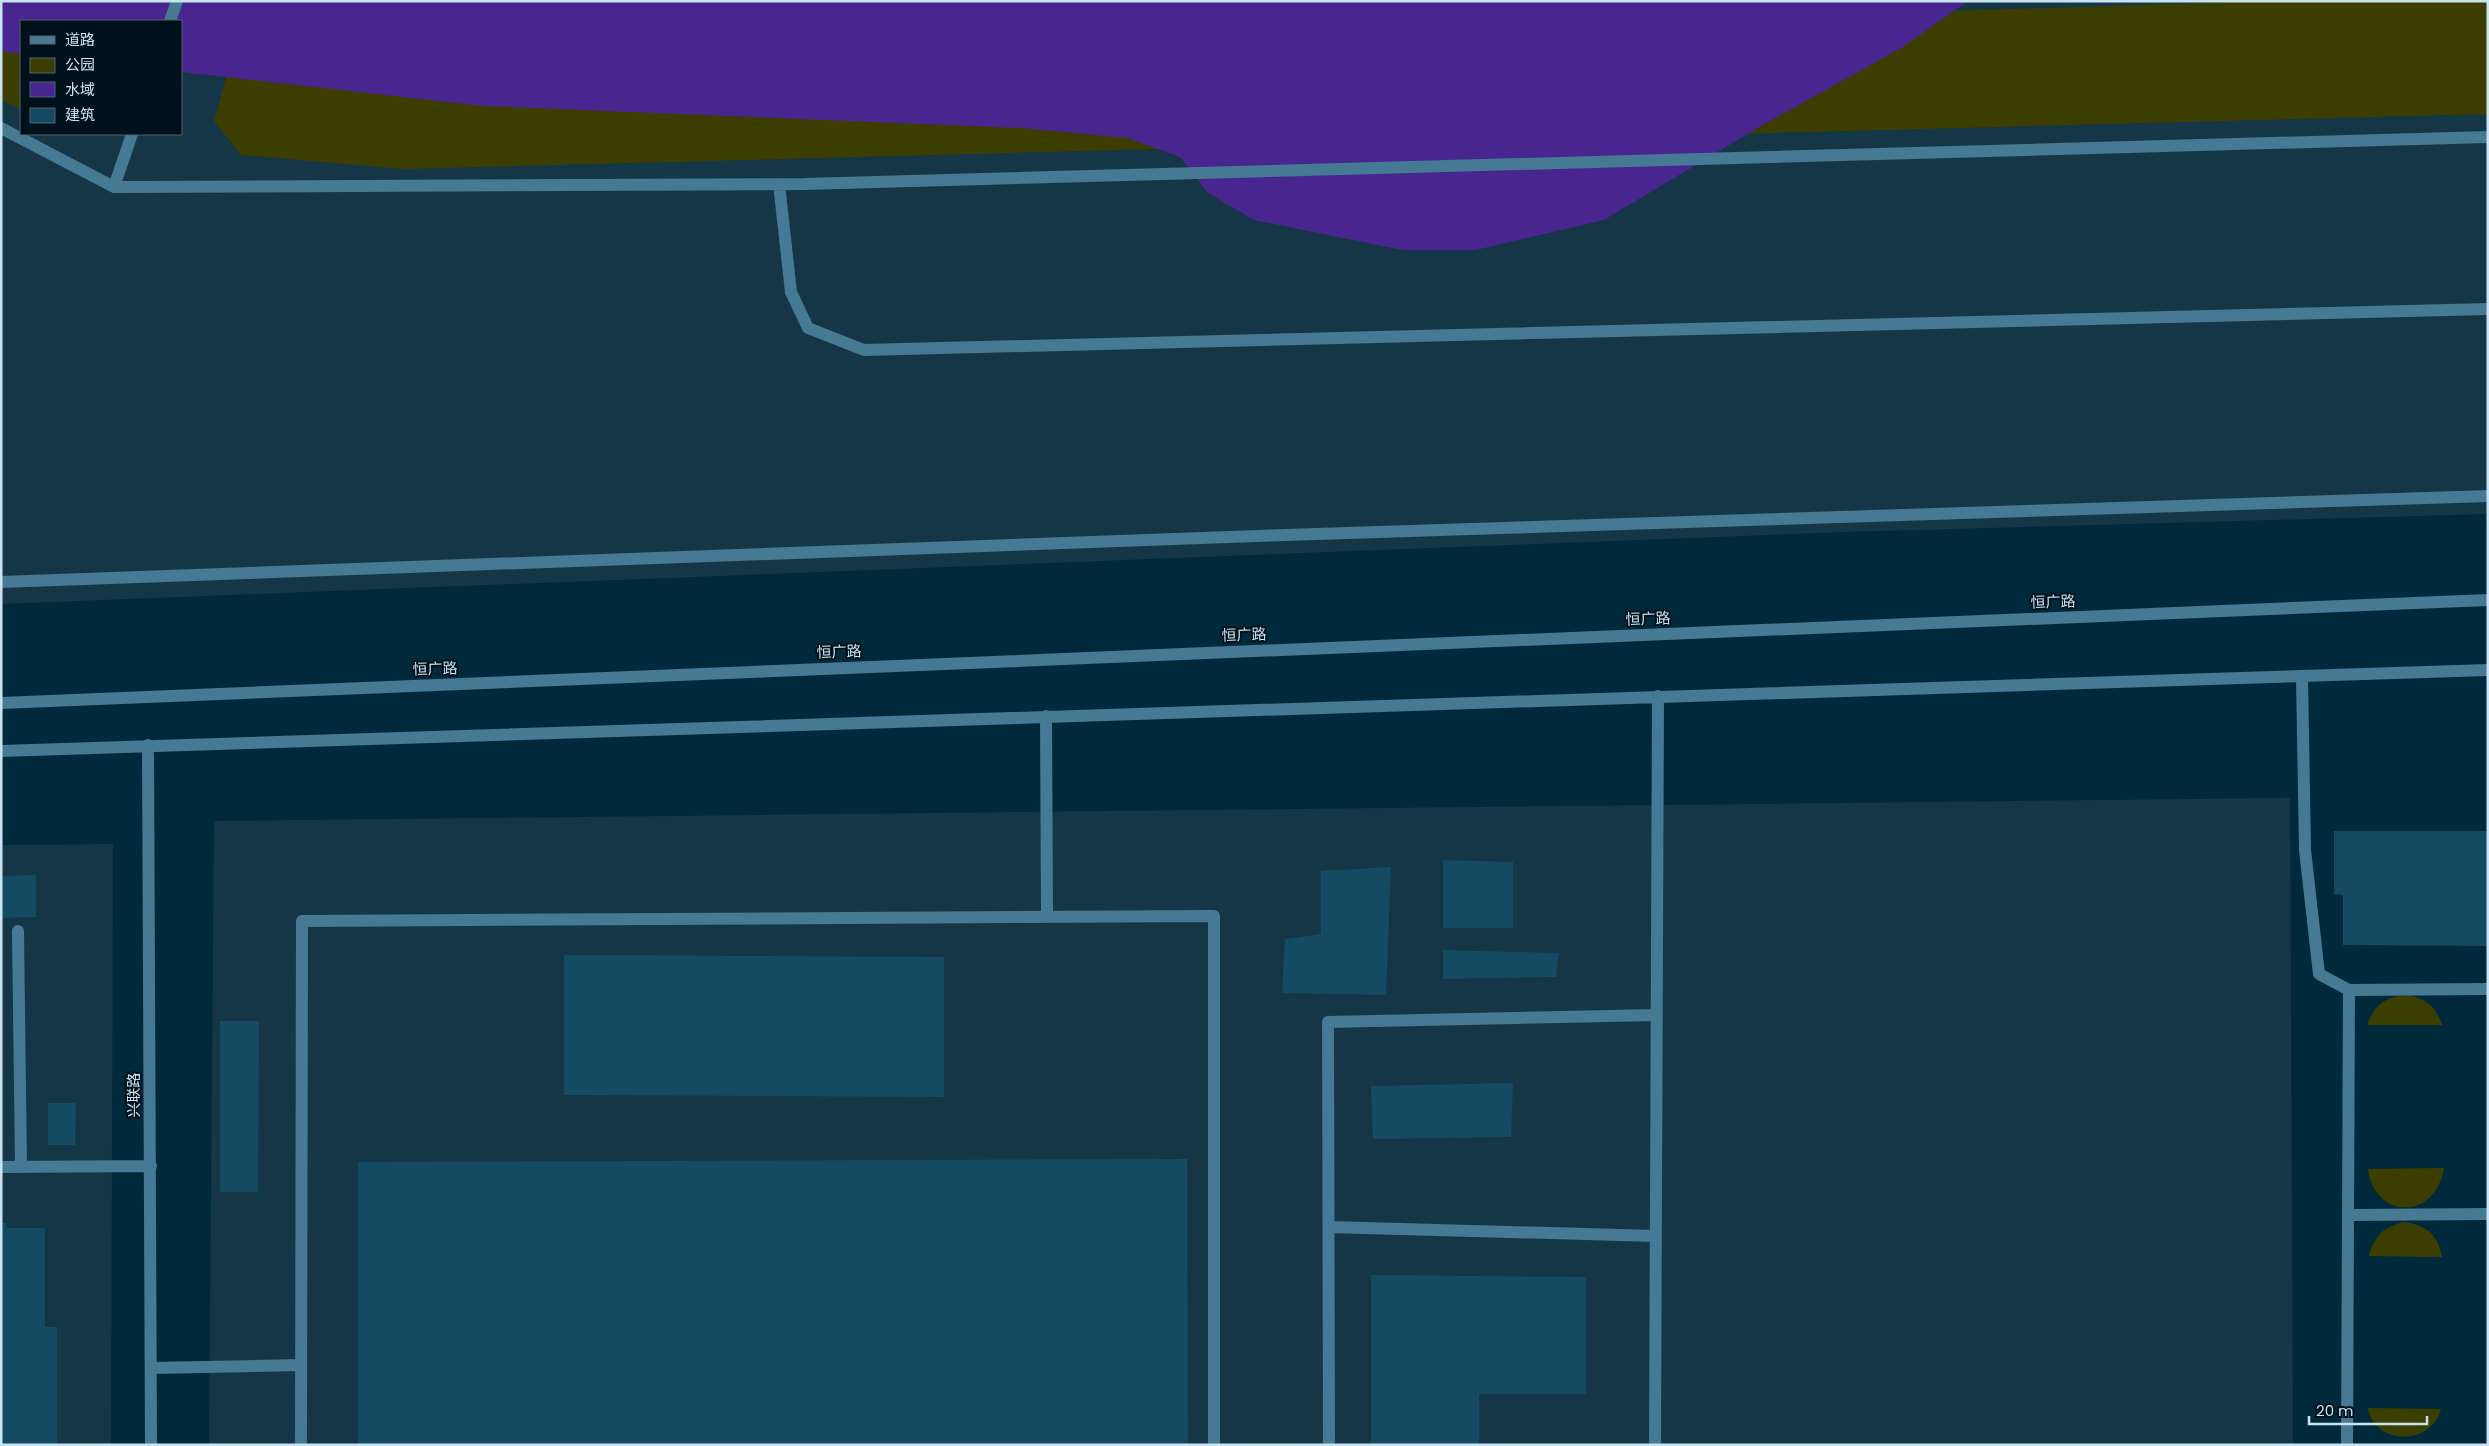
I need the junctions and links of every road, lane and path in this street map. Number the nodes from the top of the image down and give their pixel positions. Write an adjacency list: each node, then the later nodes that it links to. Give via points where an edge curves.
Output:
1 (176, 1): 2 (street)
2 (170, 20)
3 (1, 128): 7 (street)
4 (132, 135): 7 (street)
5 (2488, 137): 6 (street)
6 (779, 184): 7 (street); 8 (street, via 790,292 808,328 864,350)
7 (114, 187)
8 (2488, 309)
9 (2488, 496): 10 (street, via 1257,536)
10 (1, 582)
11 (2488, 600): 15 (street, 恒广路)
12 (2488, 670): 13 (street)
13 (2302, 677): 14 (street); 22 (street, via 2305,850 2319,974)
14 (1658, 696): 16 (street); 23 (street)
15 (1, 704)
16 (1046, 716): 17 (street); 19 (street)
17 (148, 745): 18 (street); 24 (street, 兴联路)
18 (1, 751)
19 (1047, 916): 31 (street, via 302,920); 35 (street, via 1214,916)
20 (18, 931): 26 (street)
21 (2488, 989): 22 (street)
22 (2350, 990): 28 (street)
23 (1657, 1016): 29 (street, via 1328,1022); 30 (street)
24 (151, 1166): 26 (street); 32 (street, 兴联路)
25 (1, 1167): 26 (street)
26 (21, 1167)
27 (2488, 1214): 28 (street)
28 (2348, 1215): 38 (street)
29 (1328, 1227): 30 (street); 36 (street)
30 (1656, 1236): 37 (street)
31 (301, 1365): 32 (street); 34 (street)
32 (151, 1368): 33 (street, 兴联路)
33 (151, 1445)
34 (301, 1445)
35 (1214, 1445)
36 (1329, 1445)
37 (1655, 1445)
38 (2347, 1445)

